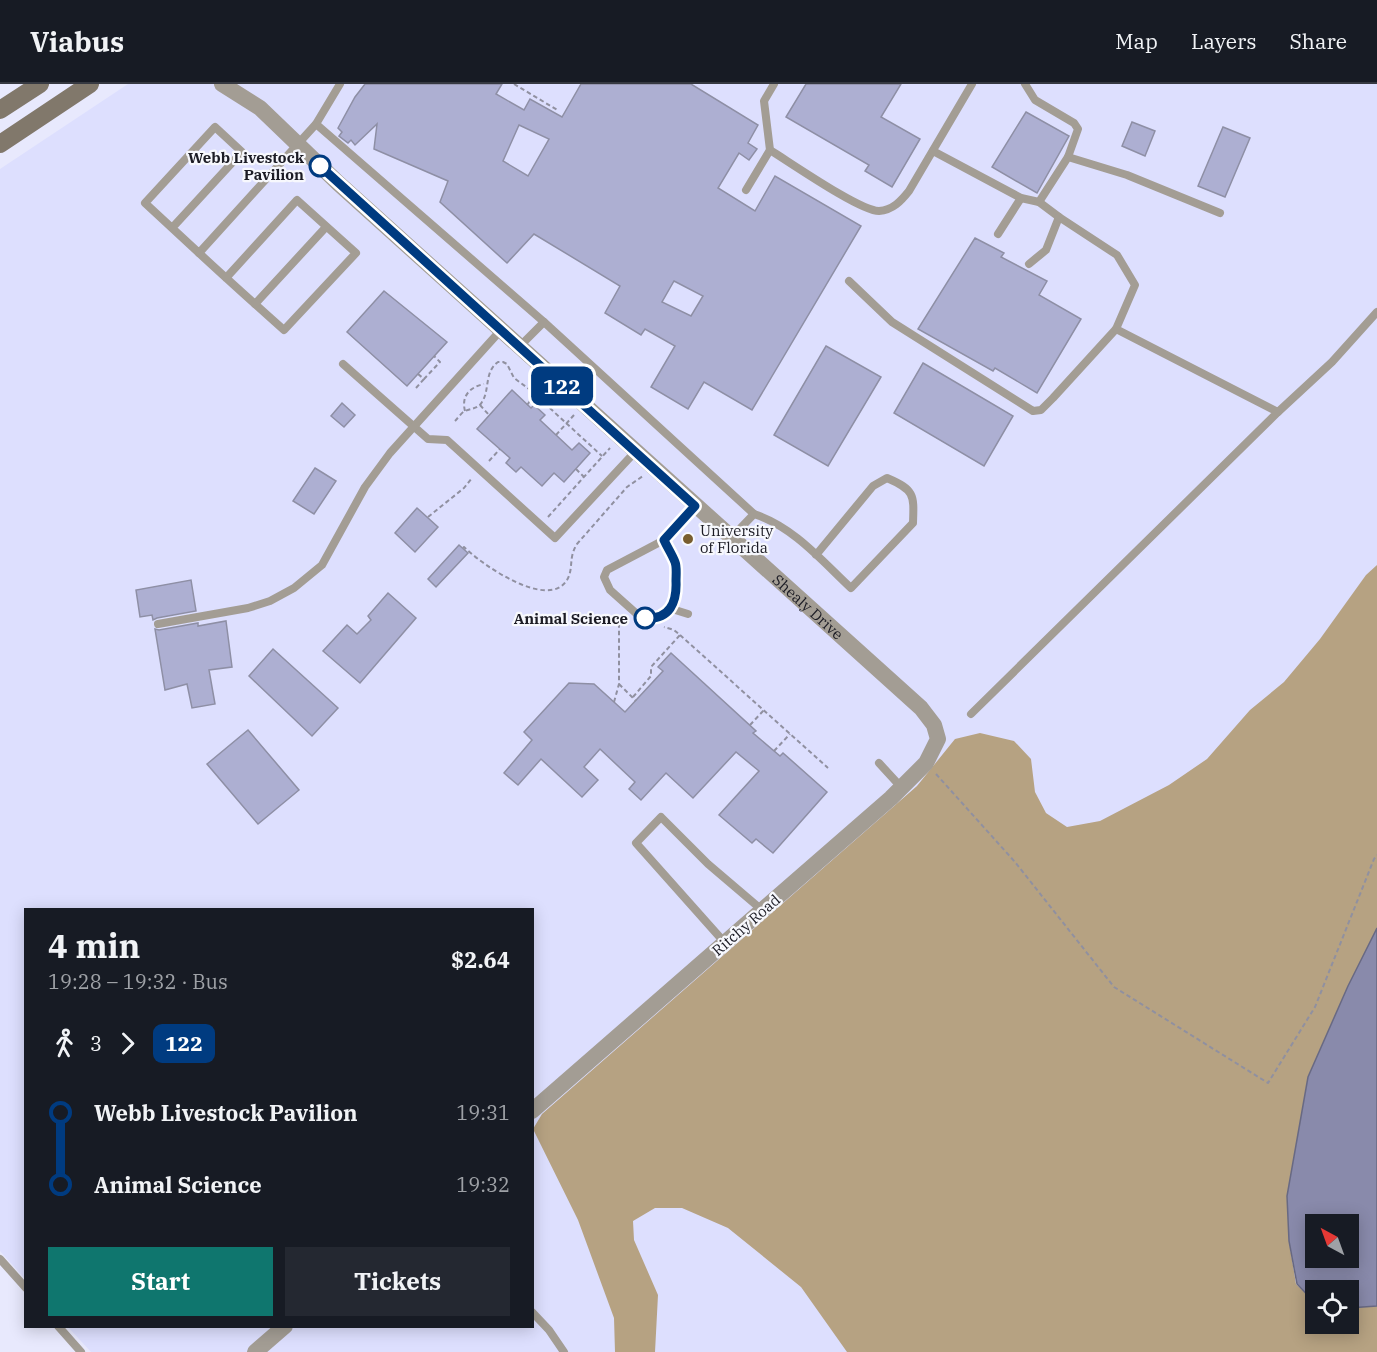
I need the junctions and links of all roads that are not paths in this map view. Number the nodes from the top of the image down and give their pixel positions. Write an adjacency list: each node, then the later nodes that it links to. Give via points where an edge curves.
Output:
1 (40, 84): 8 (main road)
2 (90, 84): 10 (main road)
3 (222, 84): 11 (street, Shealy Drive, via 252,101)
4 (340, 84): 9 (lane)
5 (774, 84): 12 (lane, via 764,101)
6 (972, 84): 13 (lane)
7 (1025, 84): 14 (lane, via 1035,100 1078,129)
8 (0, 110)
9 (316, 124): 11 (lane); 29 (lane)
10 (0, 144)
11 (297, 145): 23 (lane); 31 (street, Shealy Drive)
12 (770, 150): 13 (lane, via 858,204 878,211 900,203); 15 (lane)
13 (933, 151): 16 (lane)
14 (1068, 157): 17 (lane); 18 (lane, via 1127,175)
15 (746, 190)
16 (1021, 198): 17 (lane); 22 (lane)
17 (1039, 202): 19 (lane)
18 (1220, 213)
19 (1059, 217): 24 (lane, via 1046,250); 30 (lane, via 1117,255 1135,285)
20 (326, 227): 25 (lane, via 297,200); 27 (lane); 27 (lane, via 356,253 284,330)
21 (172, 228): 21 (lane, via 145,203 215,127 242,152); 23 (lane)
22 (998, 234)
23 (199, 253): 25 (lane)
24 (1029, 264)
25 (226, 278): 27 (lane)
26 (849, 281): 30 (lane, via 892,322 1033,411 1041,410)
27 (255, 304)
28 (1377, 312): 34 (lane, via 1332,362)
29 (544, 322): 32 (lane); 38 (lane)
30 (1116, 329): 34 (lane)
31 (501, 330): 32 (street, Shealy Drive); 35 (lane)
32 (519, 347): 36 (street, Shealy Drive)
33 (343, 364): 35 (lane)
34 (1278, 412): 45 (lane)
35 (414, 426): 36 (lane, via 428,439 447,440 555,538); 44 (lane, via 365,487 322,565 294,588 248,608)
36 (635, 452): 37 (street, Shealy Drive)
37 (695, 506): 39 (street, Shealy Drive); 40 (lane)
38 (754, 514): 39 (lane); 41 (lane, via 786,529)
39 (731, 538): 46 (street, Shealy Drive, via 921,708)
40 (664, 540): 42 (lane, via 675,563); 42 (lane, via 608,570 604,577 610,590 643,618 658,617)
41 (816, 555): 41 (lane, via 851,588 913,523 914,499 904,485 887,478 873,486)
42 (672, 609): 43 (lane)
43 (688, 614)
44 (158, 624)
45 (971, 714)
46 (934, 725): 48 (street, Ritchy Road, via 938,739 926,763)
47 (879, 763): 48 (lane)
48 (901, 787): 49 (street, Ritchy Road)
49 (762, 910): 50 (street, Ritchy Road); 50 (lane, via 661,817 636,843)
50 (725, 943): 51 (street, Ritchy Road)
51 (534, 1108)
52 (0, 1259): 53 (lane)
53 (24, 1286)
54 (534, 1313): 59 (lane)
55 (60, 1328): 57 (lane)
56 (283, 1328): 58 (street)
57 (81, 1352)
58 (255, 1352)
59 (564, 1352)

